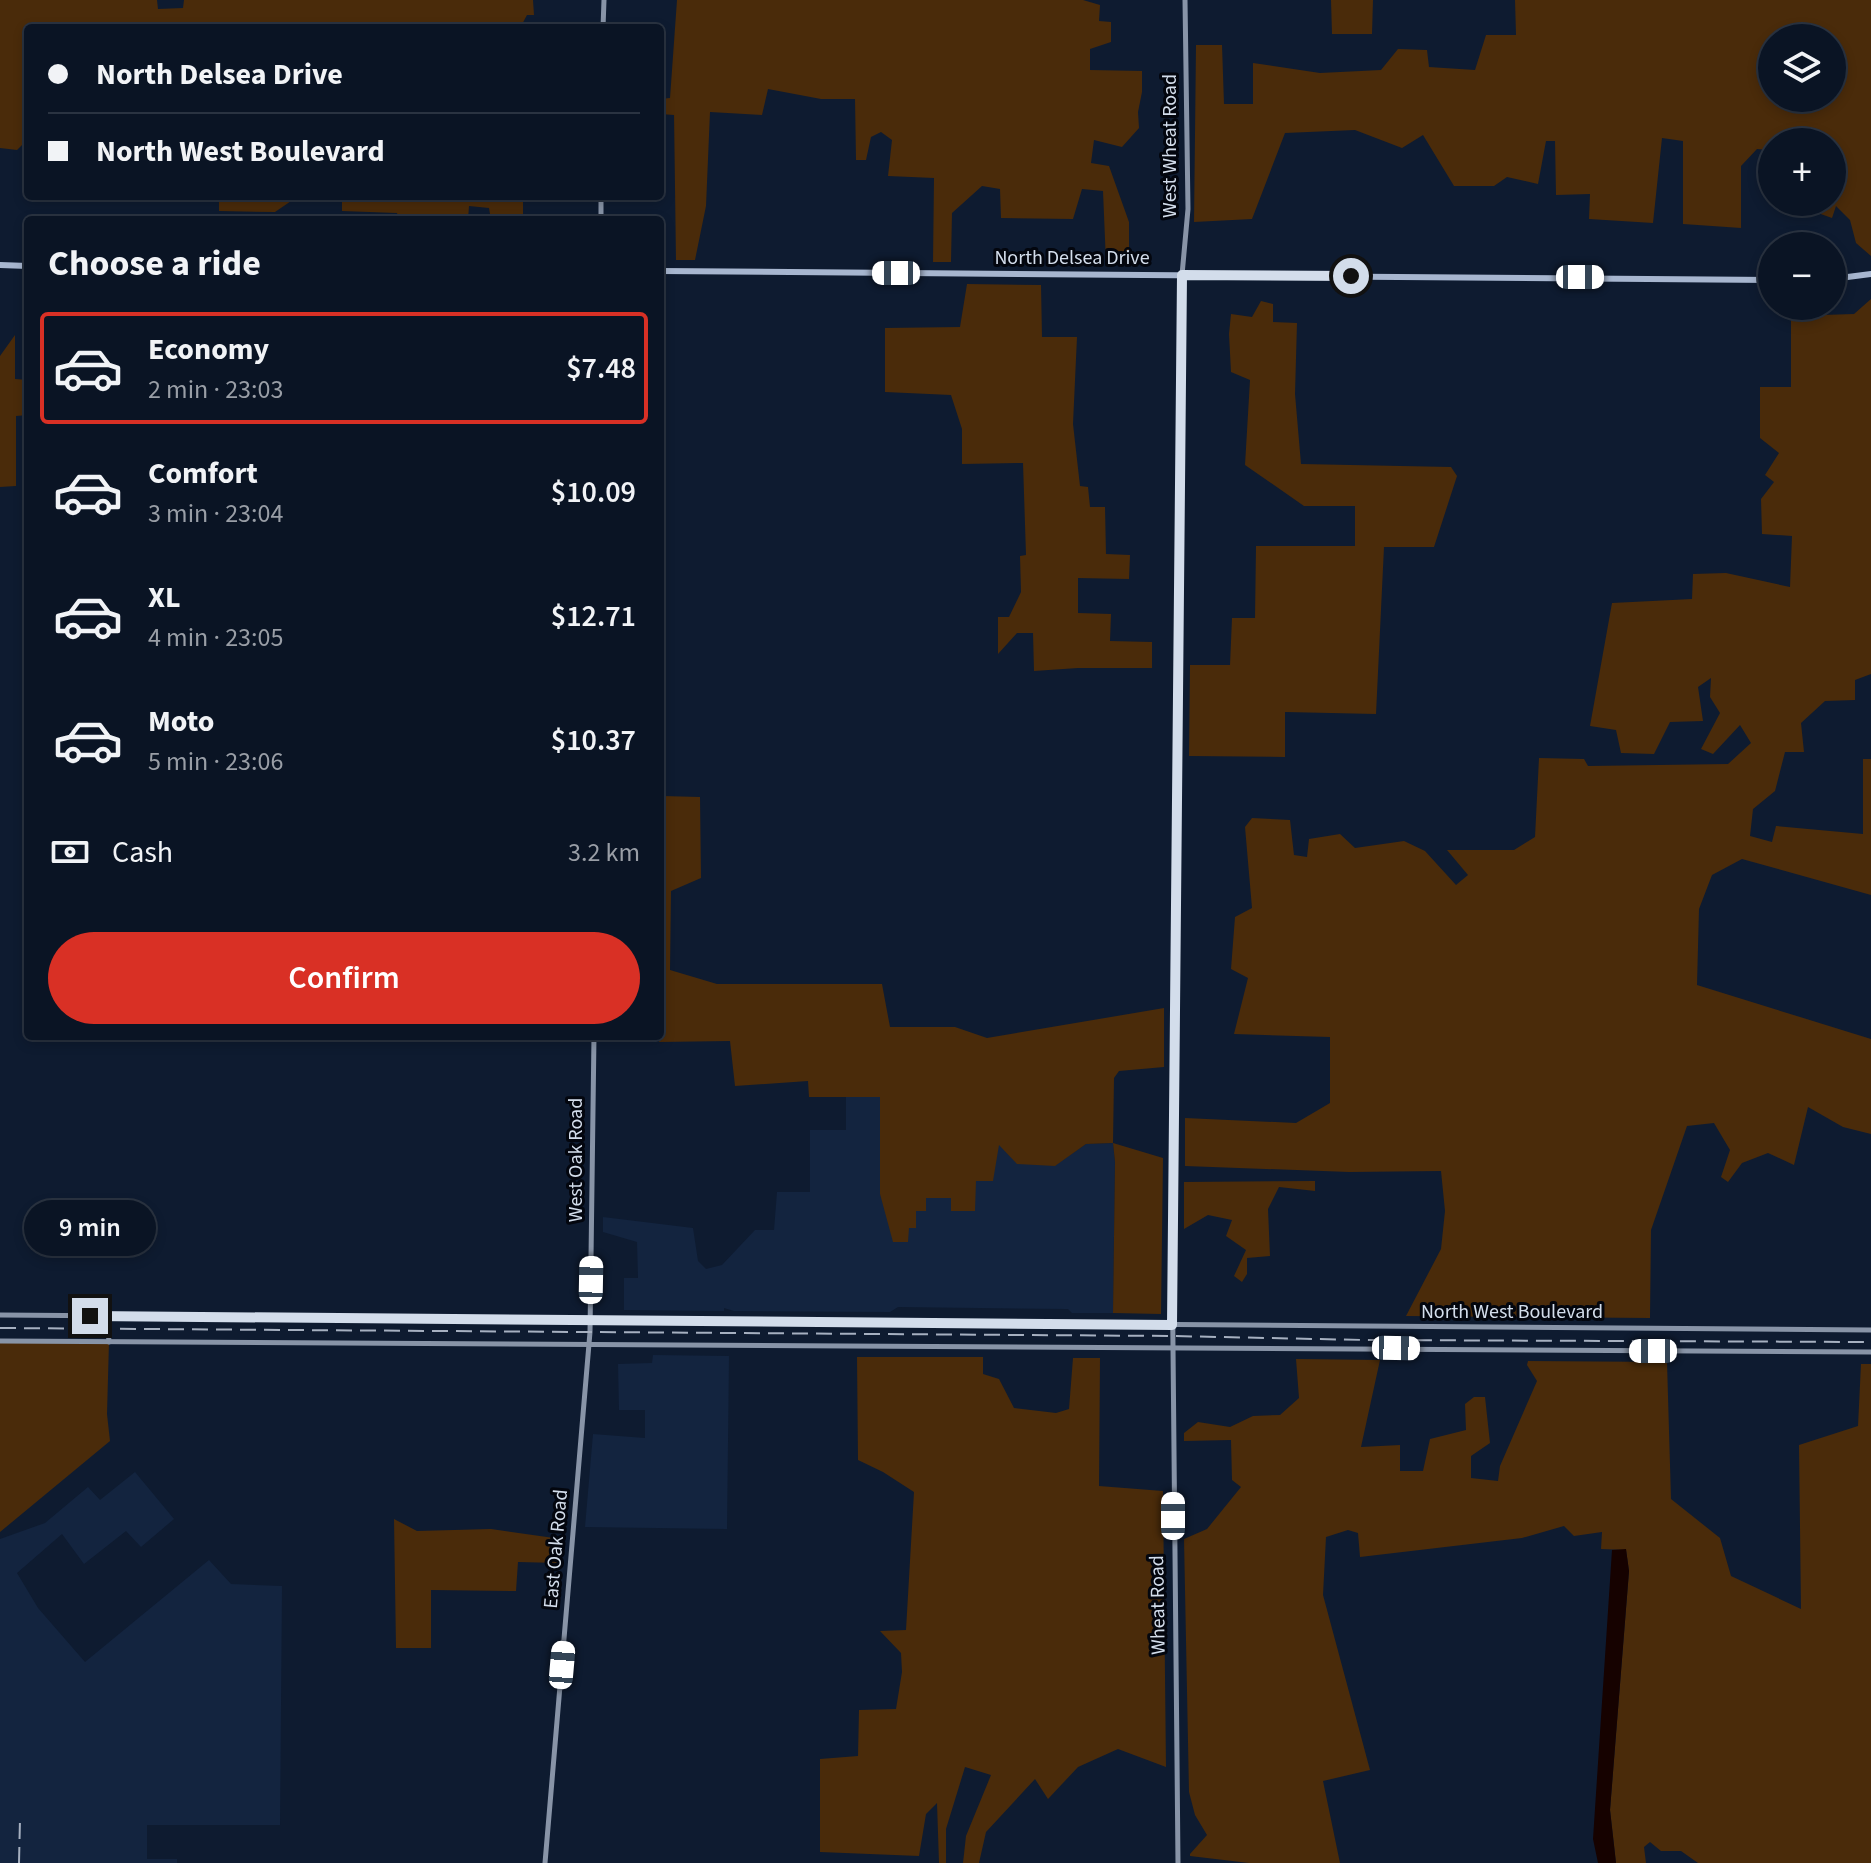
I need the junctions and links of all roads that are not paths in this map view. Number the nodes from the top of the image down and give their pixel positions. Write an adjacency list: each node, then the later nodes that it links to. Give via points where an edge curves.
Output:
1 (604, 0): 3 (main road)
2 (1185, 0): 8 (main road, West Wheat Road, via 1188,209)
3 (603, 24)
4 (0, 265): 5 (main road)
5 (24, 266)
6 (664, 271): 8 (main road, North Delsea Drive)
7 (1871, 274): 9 (main road)
8 (1182, 275): 10 (main road, North Delsea Drive); 15 (main road, West Wheat Road)
9 (1846, 277)
10 (1758, 280)
11 (594, 1040): 14 (main road, West Oak Road)
12 (0, 1315): 13 (main road, North West Boulevard)
13 (107, 1316): 14 (main road, North West Boulevard); 19 (main road)
14 (591, 1321): 15 (main road, North West Boulevard); 17 (main road, West Oak Road)
15 (1172, 1325): 16 (main road, North West Boulevard); 21 (main road, West Wheat Road)
16 (1871, 1330)
17 (590, 1332): 20 (main road, East Oak Road)
18 (0, 1341): 19 (main road)
19 (109, 1342): 20 (main road)
20 (589, 1344): 21 (main road); 23 (main road, East Oak Road)
21 (1172, 1347): 22 (main road); 24 (main road, Wheat Road)
22 (1871, 1352)
23 (545, 1863)
24 (1178, 1863)

